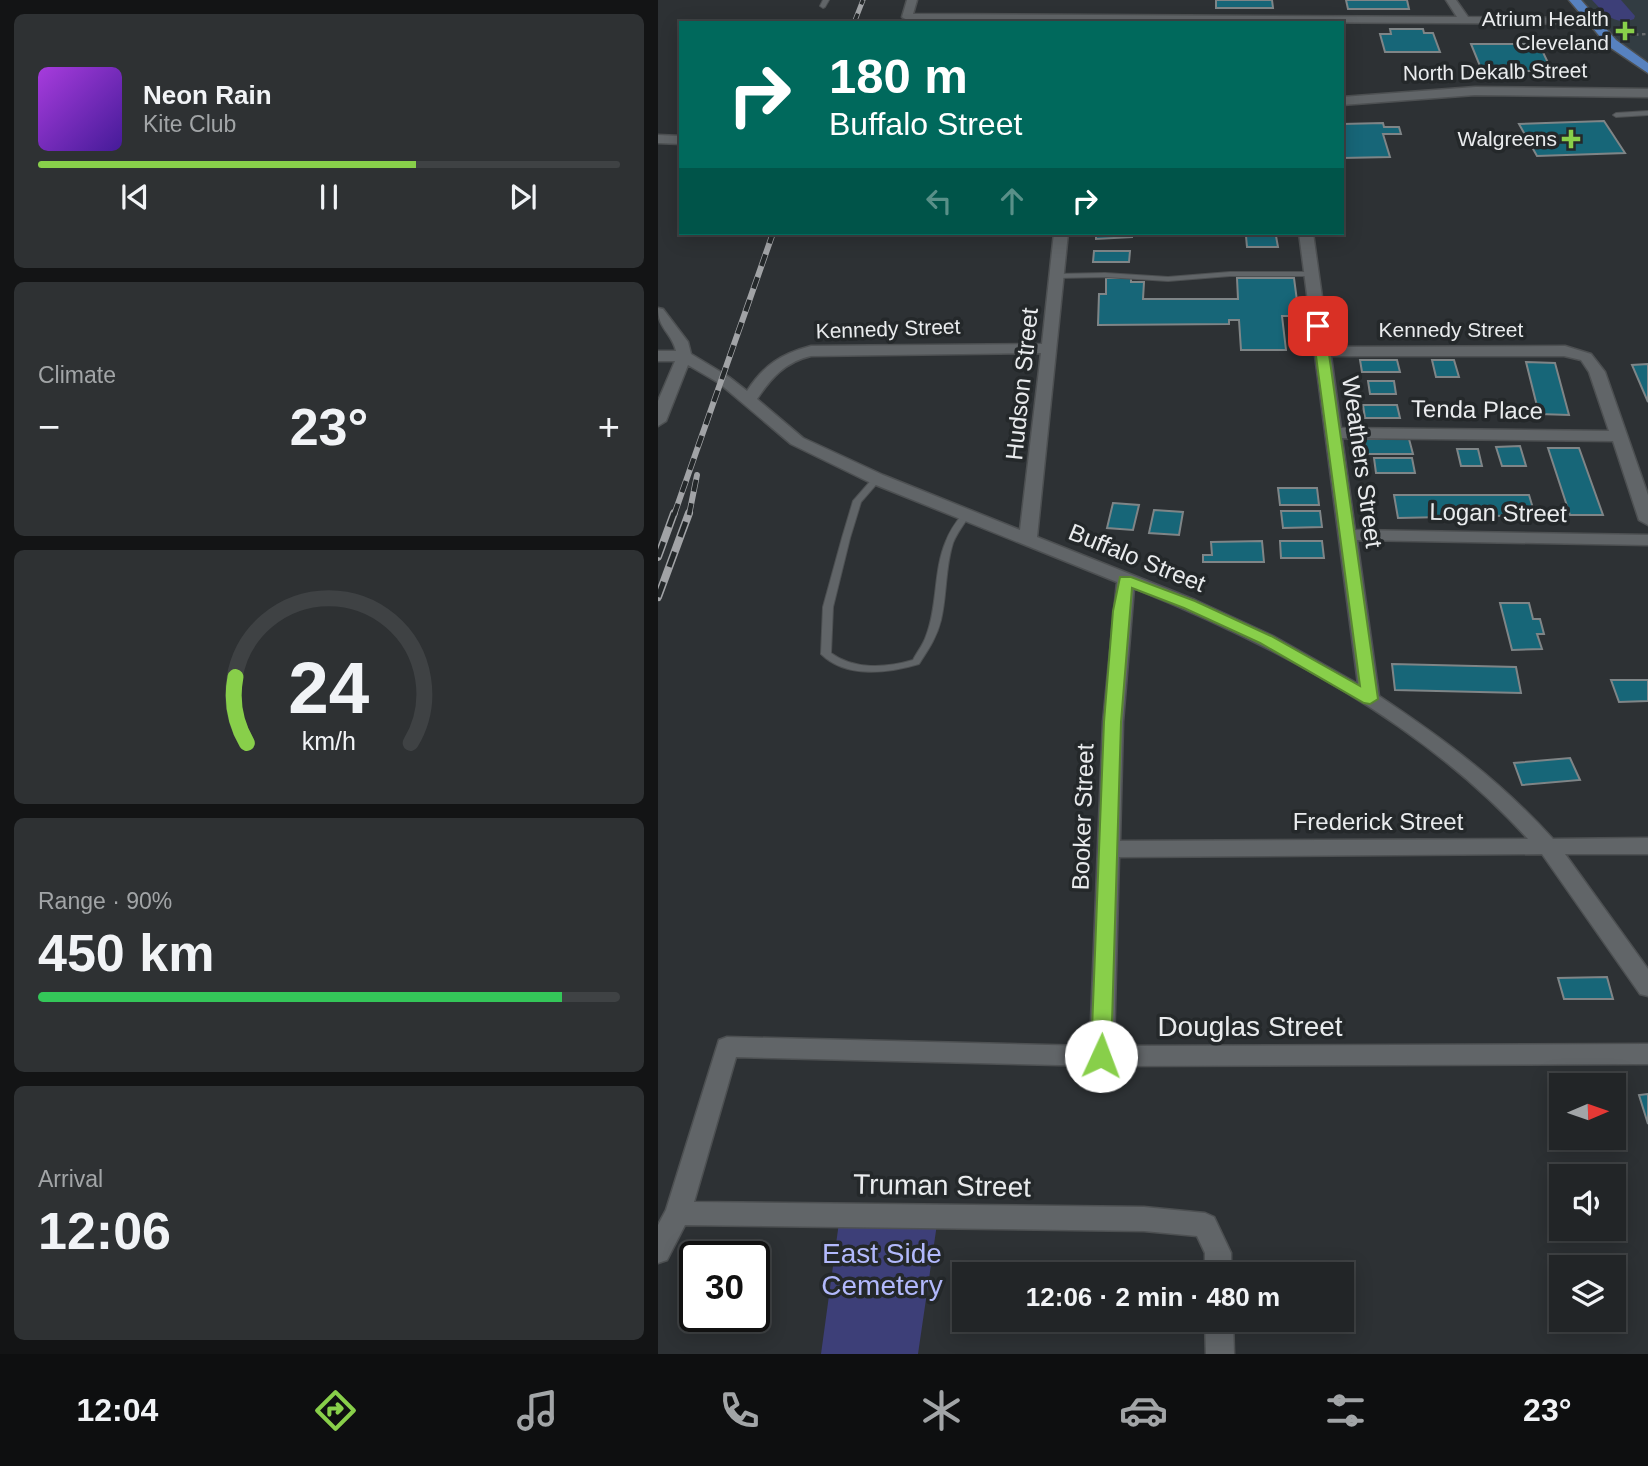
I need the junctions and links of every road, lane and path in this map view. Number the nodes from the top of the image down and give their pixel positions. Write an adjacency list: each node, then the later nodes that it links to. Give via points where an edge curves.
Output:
1 (912, 0): 4 (street, via 907,17)
2 (1451, 0): 5 (street)
3 (1575, 0): 6 (main road)
4 (1084, 17): 5 (street)
5 (1465, 20): 6 (street)
6 (1592, 21): 7 (main road, via 1612,43)
7 (1648, 69)
8 (1648, 93): 9 (main road, North Dekalb Street, via 1475,91)
9 (1344, 101)
10 (1648, 113): 11 (lane)
11 (1616, 115)
12 (658, 139): 13 (main road)
13 (679, 140)
14 (1061, 235): 17 (street, Hudson Street)
15 (1306, 235): 16 (street, Weathers Street)
16 (1311, 274): 17 (lane, via 1168,279); 20 (street, Weathers Street)
17 (1057, 276): 19 (street, Hudson Street)
18 (658, 312): 22 (street, via 681,342)
19 (1049, 348): 23 (street, Kennedy Street, via 811,351 779,361); 31 (street, Hudson Street)
20 (1322, 352): 25 (street, Weathers Street); 26 (street, Kennedy Street, via 1580,354 1597,372)
21 (658, 356): 22 (street)
22 (684, 356): 23 (street, Buffalo Street); 24 (street)
23 (749, 399): 27 (street, Buffalo Street, via 797,441)
24 (658, 421)
25 (1333, 433): 26 (street, Tenda Place); 30 (street, Weathers Street)
26 (1619, 436): 29 (street)
27 (877, 480): 28 (street, Buffalo Street); 28 (lane, via 857,501 828,607 826,654 835,663 898,668 916,662 932,634 941,570)
28 (966, 515): 31 (street, Buffalo Street)
29 (1648, 520)
30 (1347, 535): 32 (street, Logan Street); 34 (street, Weathers Street)
31 (1028, 540): 33 (street, Buffalo Street)
32 (1648, 540)
33 (1126, 580): 34 (street, Buffalo Street, via 1266,640); 37 (street, Booker Street)
34 (1370, 699): 36 (street, Buffalo Street, via 1482,779)
35 (1648, 846): 36 (street, Frederick Street)
36 (1548, 847): 37 (street, Frederick Street); 38 (street, Buffalo Street)
37 (1108, 849): 40 (street, Booker Street)
38 (1648, 987)
39 (1648, 1054): 40 (street, Douglas Street)
40 (1101, 1056): 41 (street, Douglas Street, via 727,1046)
41 (678, 1213): 42 (street); 43 (street, Truman Street, via 1144,1219 1205,1225)
42 (658, 1251)
43 (1218, 1262)
44 (1219, 1332): 45 (street)
45 (1220, 1354)

